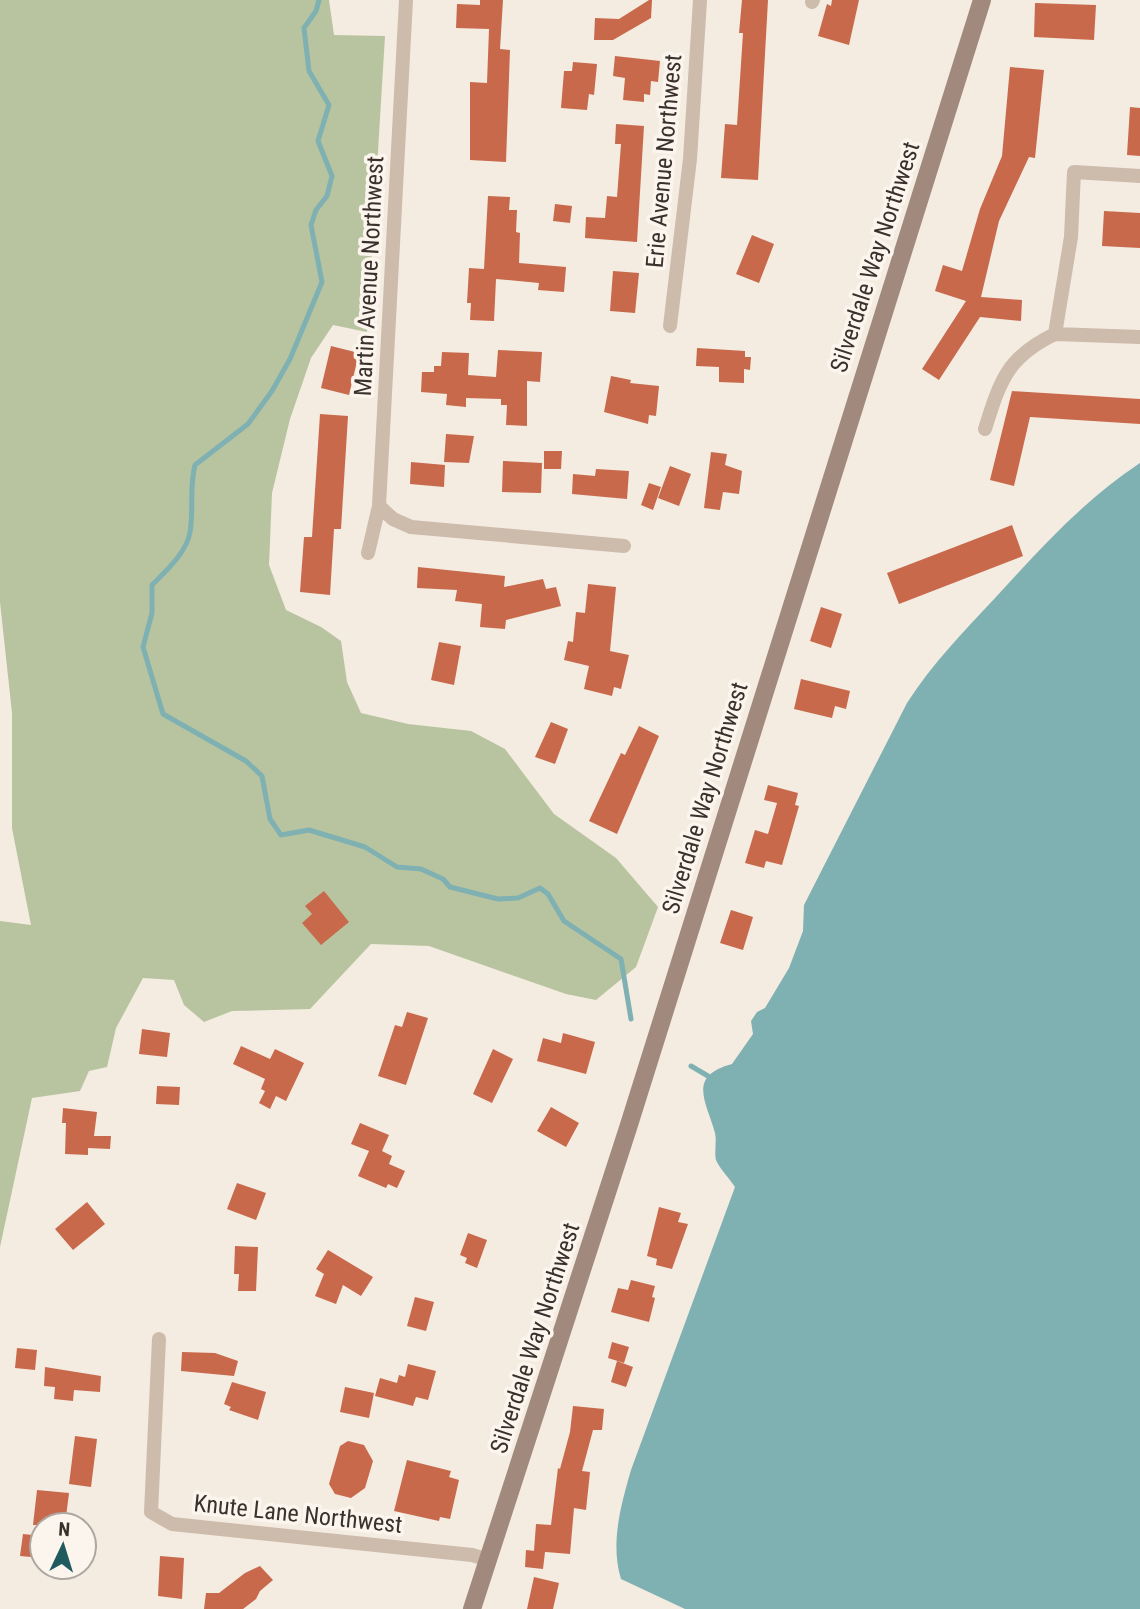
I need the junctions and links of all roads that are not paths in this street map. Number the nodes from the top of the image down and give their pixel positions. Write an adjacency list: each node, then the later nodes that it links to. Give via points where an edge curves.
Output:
1 (407, 0): 9 (street, Martin Avenue Northwest)
2 (700, 0): 5 (street, Erie Avenue Northwest, via 690,159)
3 (982, 0): 13 (main road, Silverdale Way Northwest)
4 (1140, 176): 6 (street, via 1074,172 1072,237)
5 (670, 326)
6 (1055, 334): 7 (street); 8 (street, via 1028,347 999,384)
7 (1140, 337)
8 (985, 429)
9 (379, 506): 10 (street, via 411,527); 11 (street, Martin Avenue Northwest)
10 (624, 546)
11 (368, 553)
12 (159, 1339): 13 (street, Knute Lane Northwest, via 151,1512 172,1524)
13 (489, 1560): 14 (main road, Silverdale Way Northwest)
14 (472, 1609)

